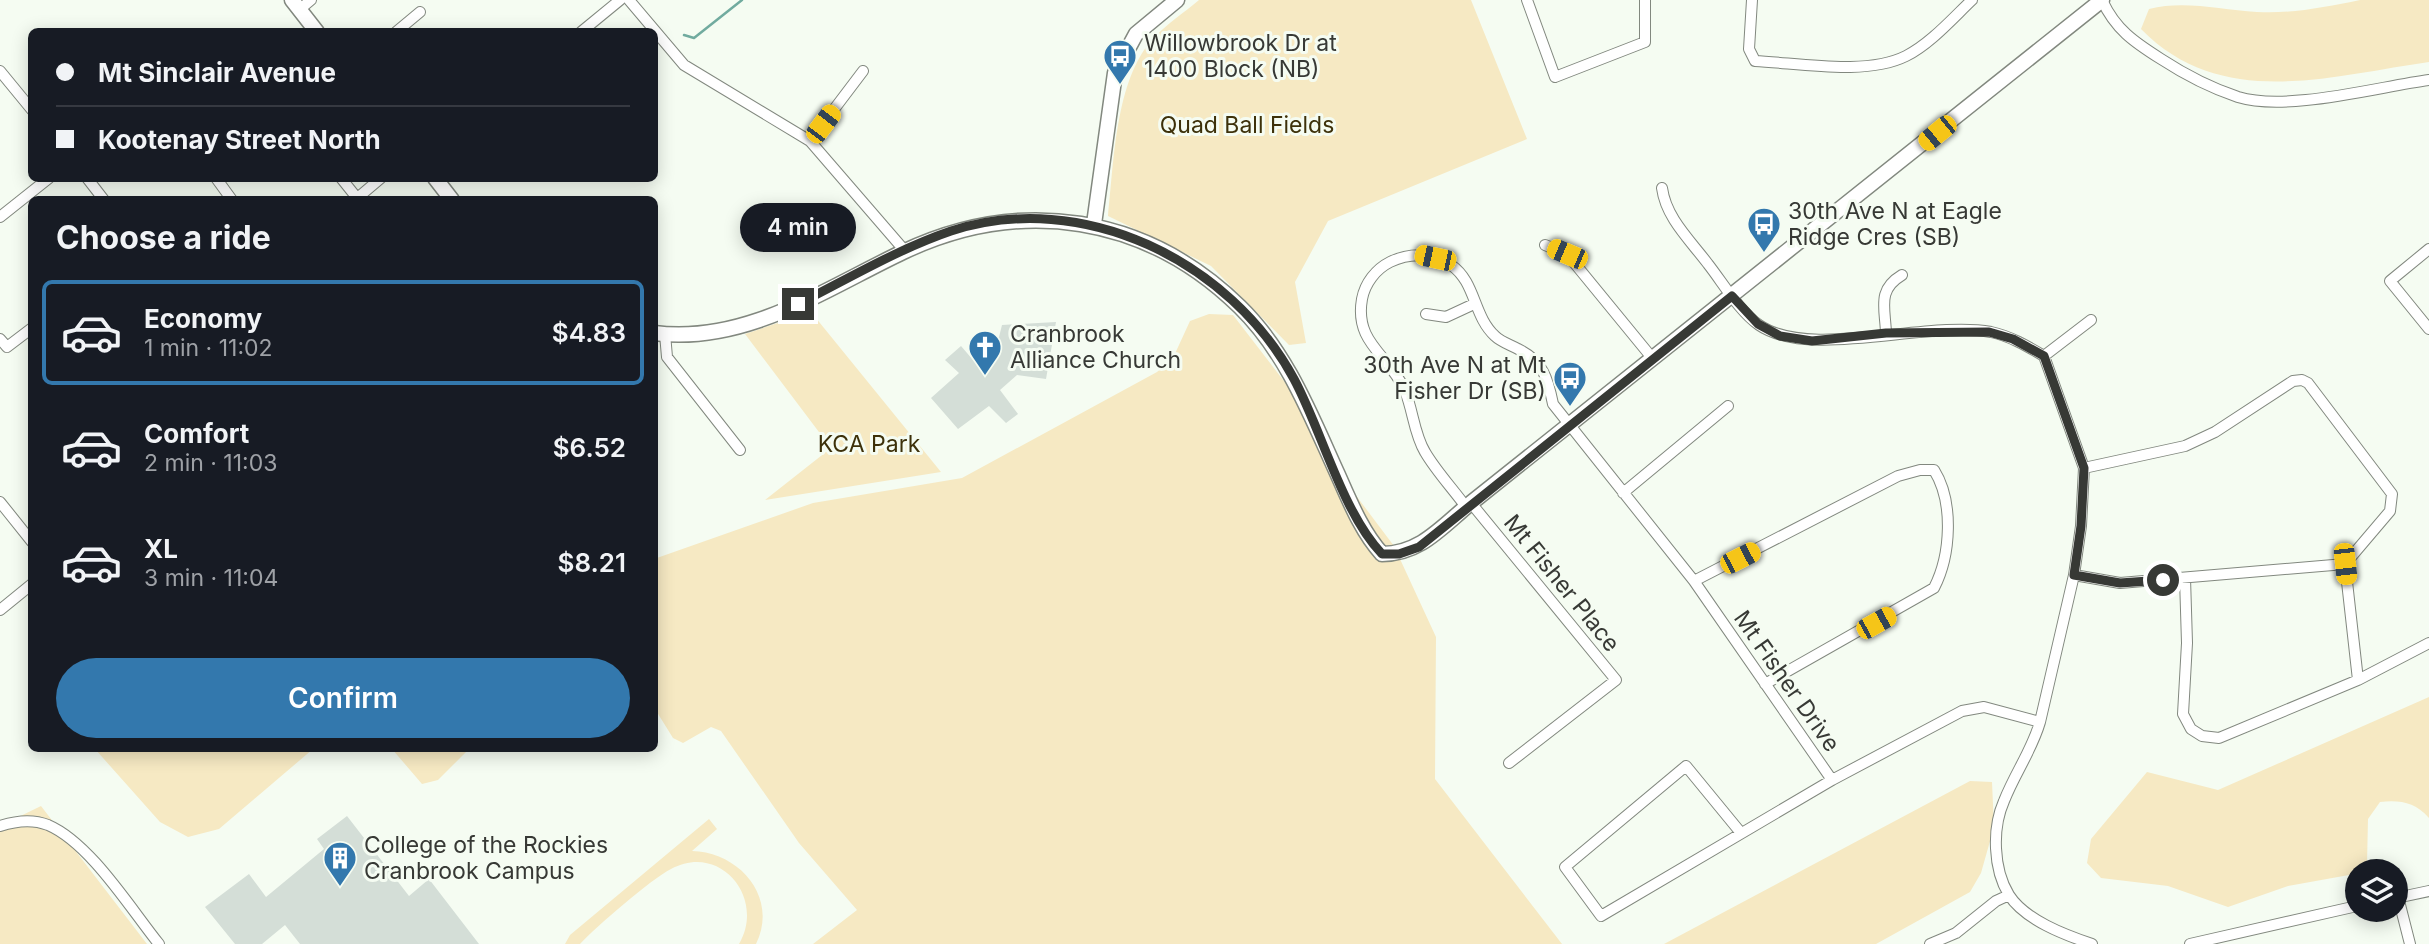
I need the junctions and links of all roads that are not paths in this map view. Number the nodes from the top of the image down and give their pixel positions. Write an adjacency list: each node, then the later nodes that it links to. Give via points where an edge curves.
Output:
1 (311, 0): 10 (street)
2 (620, 0): 14 (street)
3 (629, 0): 15 (street)
4 (1177, 0): 33 (street, via 1136,34 1115,73)
5 (1527, 0): 6 (street, via 1555,77 1645,42)
6 (1645, 0)
7 (1752, 0): 8 (street, via 1749,50 1755,61 1858,66 1886,64 1908,55)
8 (1972, 0)
9 (2102, 0): 19 (street, via 2112,22 2132,41 2183,73 2239,97 2269,102 2318,98); 38 (street)
10 (295, 5): 12 (street)
11 (420, 12): 13 (street)
12 (314, 28)
13 (401, 28)
14 (586, 28)
15 (653, 28)
16 (658, 34): 21 (street, via 684,65)
17 (0, 71): 20 (street)
18 (863, 71): 21 (street)
19 (2429, 80)
20 (28, 105)
21 (810, 141): 36 (street)
22 (44, 182): 32 (street)
23 (90, 182): 28 (street)
24 (218, 182): 29 (street)
25 (376, 182): 30 (street)
26 (438, 182): 31 (street)
27 (1662, 188): 38 (street, via 1665,207)
28 (101, 196)
29 (229, 196)
30 (360, 196)
31 (449, 196)
32 (0, 217)
33 (1094, 224): 36 (street, via 1004,220 953,231); 55 (street, via 1132,236 1197,271 1262,330 1294,378 1348,497 1382,554 1419,547)
34 (1545, 245): 48 (street, via 1567,254)
35 (2429, 249): 42 (street, via 2390,281)
36 (905, 251): 44 (street, via 776,314 733,328)
37 (1902, 275): 45 (street, via 1888,284 1885,292)
38 (1732, 296): 45 (street, via 1758,324 1780,336 1812,341); 48 (street)
39 (1474, 304): 40 (street, via 1446,317); 50 (street, Mt Fisher Drive, via 1496,337 1539,363 1553,404); 55 (street, Mt Fisher Drive, via 1471,290 1452,266 1418,254 1392,261 1373,276 1360,311 1363,330 1405,391 1423,450)
40 (1426, 314)
41 (2091, 320): 47 (street)
42 (2429, 329)
43 (28, 330): 46 (street)
44 (660, 333): 51 (street, via 667,357)
45 (1886, 333): 47 (street, via 1989,332)
46 (3, 343)
47 (2044, 356): 52 (street)
48 (1653, 359): 50 (street)
49 (1728, 406): 53 (street)
50 (1569, 425): 53 (street, Mt Fisher Drive); 55 (street)
51 (740, 450)
52 (2084, 468): 57 (street, via 2185,446 2216,432 2293,381 2302,380 2394,501); 58 (street)
53 (1623, 493): 60 (street, Mt Fisher Drive)
54 (0, 502): 56 (street)
55 (1469, 505): 67 (street, Mt Fisher Place, via 1616,680)
56 (28, 537)
57 (2345, 564): 59 (street); 64 (street)
58 (2074, 575): 59 (street, via 2120,583); 66 (street)
59 (2185, 578): 64 (street, via 2183,714 2191,729 2202,736 2219,738)
60 (1694, 581): 65 (street, Mt Fisher Drive); 65 (street, via 1898,476 1934,470 1944,485 1948,506 1942,572 1934,588)
61 (28, 587): 62 (street)
62 (0, 610)
63 (2429, 643): 64 (street)
64 (2358, 680)
65 (1766, 684): 68 (street, Mt Fisher Drive)
66 (2040, 722): 68 (street, Mt Fisher Drive, via 1984,707 1962,711); 72 (street, via 2034,745 2003,802 1996,833 1997,858)
67 (1509, 763)
68 (1832, 780): 70 (street)
69 (0, 826): 76 (street, via 17,821 47,824 82,848)
70 (1741, 833): 70 (street, via 1686,766 1565,867 1601,916)
71 (2429, 891): 73 (street)
72 (2009, 895): 77 (street, via 1956,933); 78 (street, via 2027,913)
73 (2408, 895)
74 (2345, 909): 79 (street)
75 (2404, 922): 80 (street)
76 (159, 944)
77 (1930, 944)
78 (2092, 944)
79 (2190, 944)
80 (2410, 944)

